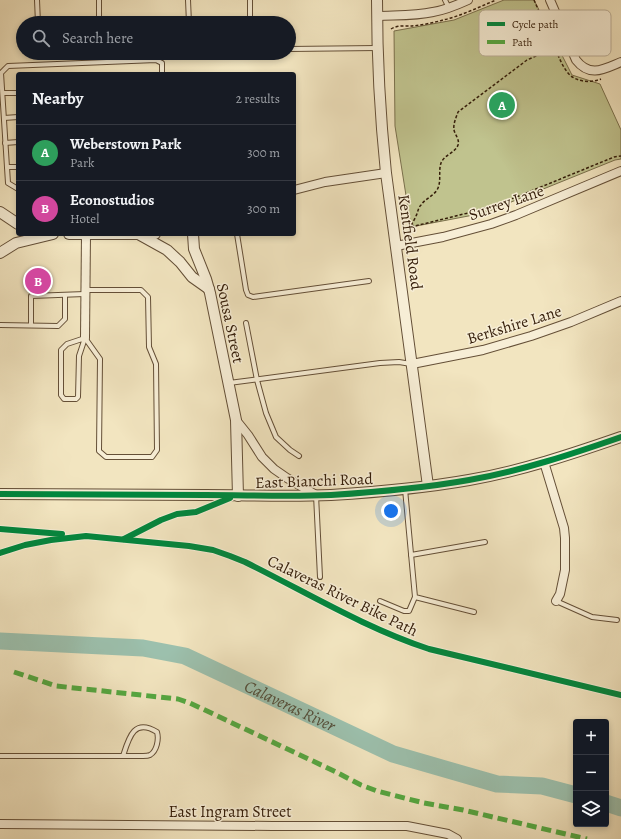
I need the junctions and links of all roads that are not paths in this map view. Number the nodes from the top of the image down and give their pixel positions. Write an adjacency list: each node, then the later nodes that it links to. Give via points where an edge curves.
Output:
1 (37, 0): 10 (lane)
2 (99, 0): 11 (lane)
3 (188, 0): 12 (lane)
4 (250, 0): 13 (lane)
5 (377, 0): 14 (street, Kentfield Road)
6 (468, 0): 8 (street)
7 (550, 0): 9 (street)
8 (447, 4): 14 (street, via 433,12)
9 (554, 10)
10 (38, 16)
11 (99, 16)
12 (189, 16)
13 (250, 16)
14 (377, 16): 15 (street, Kentfield Road)
15 (378, 48): 16 (lane); 31 (street, Kentfield Road)
16 (296, 49)
17 (574, 56): 20 (street, via 581,66 588,70 598,71)
18 (156, 60): 23 (lane, via 8,66 1,73)
19 (156, 60): 21 (lane, via 162,64)
20 (621, 62)
21 (162, 72)
22 (16, 92): 23 (lane)
23 (3, 93): 25 (lane)
24 (16, 117): 25 (lane)
25 (4, 118): 27 (lane)
26 (16, 142): 27 (lane)
27 (6, 143): 28 (lane)
28 (7, 167): 29 (lane); 32 (lane, via 8,183)
29 (16, 167)
30 (621, 171): 41 (street, Surrey Lane, via 491,224)
31 (386, 173): 33 (street, via 325,182); 41 (street, Kentfield Road)
32 (16, 188)
33 (296, 189)
34 (0, 212): 35 (street)
35 (16, 223)
36 (45, 236): 42 (street, via 16,243)
37 (86, 236): 45 (street)
38 (143, 236): 44 (street, via 167,250 192,277)
39 (193, 236): 44 (street, Sousa Street, via 194,249)
40 (237, 236): 43 (lane, via 246,290 248,295 253,297)
41 (396, 246): 52 (street, Kentfield Road)
42 (0, 253)
43 (369, 281)
44 (209, 289): 54 (street, Sousa Street)
45 (86, 292): 46 (lane); 51 (street); 51 (lane, via 141,290 148,297 149,347 156,364 157,450 152,457 106,457 99,451 100,359)
46 (66, 295): 50 (lane, via 65,319 58,326); 50 (lane, via 31,296)
47 (621, 302): 52 (street, Berkshire Lane, via 531,336 483,350)
48 (246, 323): 53 (lane)
49 (0, 325): 50 (lane)
50 (31, 325)
51 (85, 338): 51 (lane, via 67,344 61,350 60,395 64,399 78,397 79,356)
52 (412, 364): 53 (lane, via 380,363); 59 (street, Kentfield Road)
53 (257, 380): 54 (lane); 57 (lane, via 276,437)
54 (229, 383): 55 (street, Sousa Street)
55 (236, 420): 62 (street, Sousa Street, via 262,457 274,469); 63 (street, Sousa Street)
56 (621, 437): 58 (street, East Bianchi Road)
57 (299, 456)
58 (544, 462): 59 (street, East Bianchi Road, via 470,480); 69 (street, via 565,538 565,570)
59 (428, 486): 60 (street, East Bianchi Road)
60 (405, 489): 62 (street, East Bianchi Road); 65 (lane)
61 (0, 494): 63 (street, East Bianchi Road)
62 (316, 495): 63 (street, East Bianchi Road); 66 (lane)
63 (238, 496)
64 (485, 542): 65 (lane)
65 (411, 555): 67 (lane)
66 (320, 577)
67 (415, 597): 68 (lane, via 409,611); 70 (lane)
68 (380, 601)
69 (556, 601): 71 (lane, via 592,617)
70 (474, 612)
71 (617, 620)
72 (0, 756): 73 (lane)
73 (123, 756): 73 (lane, via 151,755 159,737 157,732 146,727 133,732 128,738)
74 (0, 824): 75 (street, East Ingram Street, via 406,826 448,834)
75 (457, 839)

